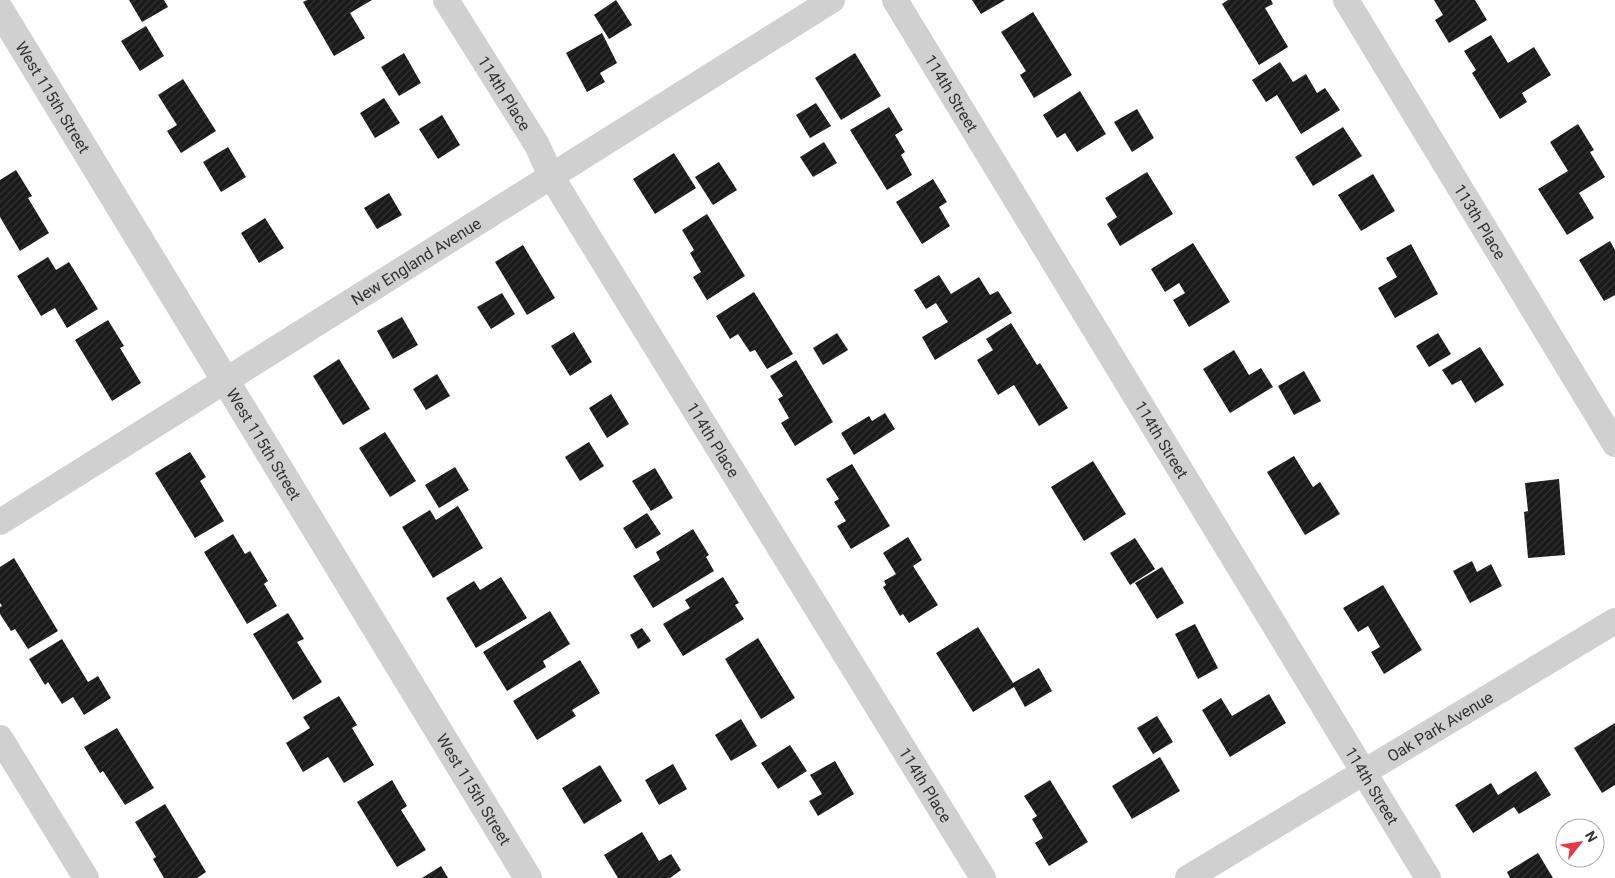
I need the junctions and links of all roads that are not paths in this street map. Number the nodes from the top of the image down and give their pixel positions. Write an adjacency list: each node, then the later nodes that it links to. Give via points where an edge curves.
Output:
1 (446, 0): 6 (street, 114th Place, via 537,145)
2 (832, 0): 6 (street, New England Avenue)
3 (895, 0): 12 (street, 114th Street)
4 (1346, 0): 8 (street, 113th Place)
5 (0, 10): 7 (street, West 115th Street)
6 (551, 176): 7 (street, New England Avenue); 15 (street, 114th Place)
7 (226, 380): 9 (street, New England Avenue); 14 (street, West 115th Street)
8 (1615, 444)
9 (0, 522)
10 (1615, 621): 12 (street, Oak Park Avenue)
11 (0, 738): 13 (street)
12 (1363, 773): 16 (street, Oak Park Avenue); 17 (street, 114th Street)
13 (86, 878)
14 (528, 878)
15 (983, 878)
16 (1188, 878)
17 (1428, 878)

